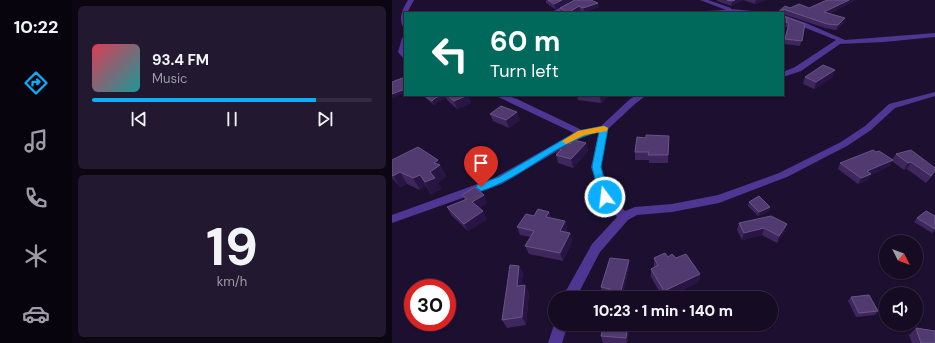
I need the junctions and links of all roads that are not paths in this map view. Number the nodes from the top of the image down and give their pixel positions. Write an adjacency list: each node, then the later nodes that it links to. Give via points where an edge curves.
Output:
1 (411, 0): 7 (street)
2 (578, 0): 8 (street)
3 (703, 0): 5 (street)
4 (728, 0): 5 (street)
5 (717, 5): 6 (street)
6 (734, 11): 9 (street); 10 (street)
7 (405, 12)
8 (555, 12)
9 (720, 12)
10 (744, 12)
11 (404, 13): 13 (street)
12 (784, 17): 15 (street)
13 (404, 24)
14 (935, 35): 15 (street)
15 (843, 41): 18 (street, via 833,44 798,69)
16 (404, 42): 17 (street, via 401,52)
17 (404, 56)
18 (784, 75)
19 (935, 94): 24 (street, via 892,106 868,128 842,145 783,175 719,199 672,208 635,211)
20 (501, 96): 23 (street)
21 (641, 96): 22 (street)
22 (604, 128): 23 (street); 24 (street, via 596,167 605,197)
23 (581, 133): 25 (street, via 498,181)
24 (624, 217): 26 (street, via 596,248)
25 (392, 219)
26 (573, 291)
27 (559, 331): 28 (street)
28 (555, 343)

